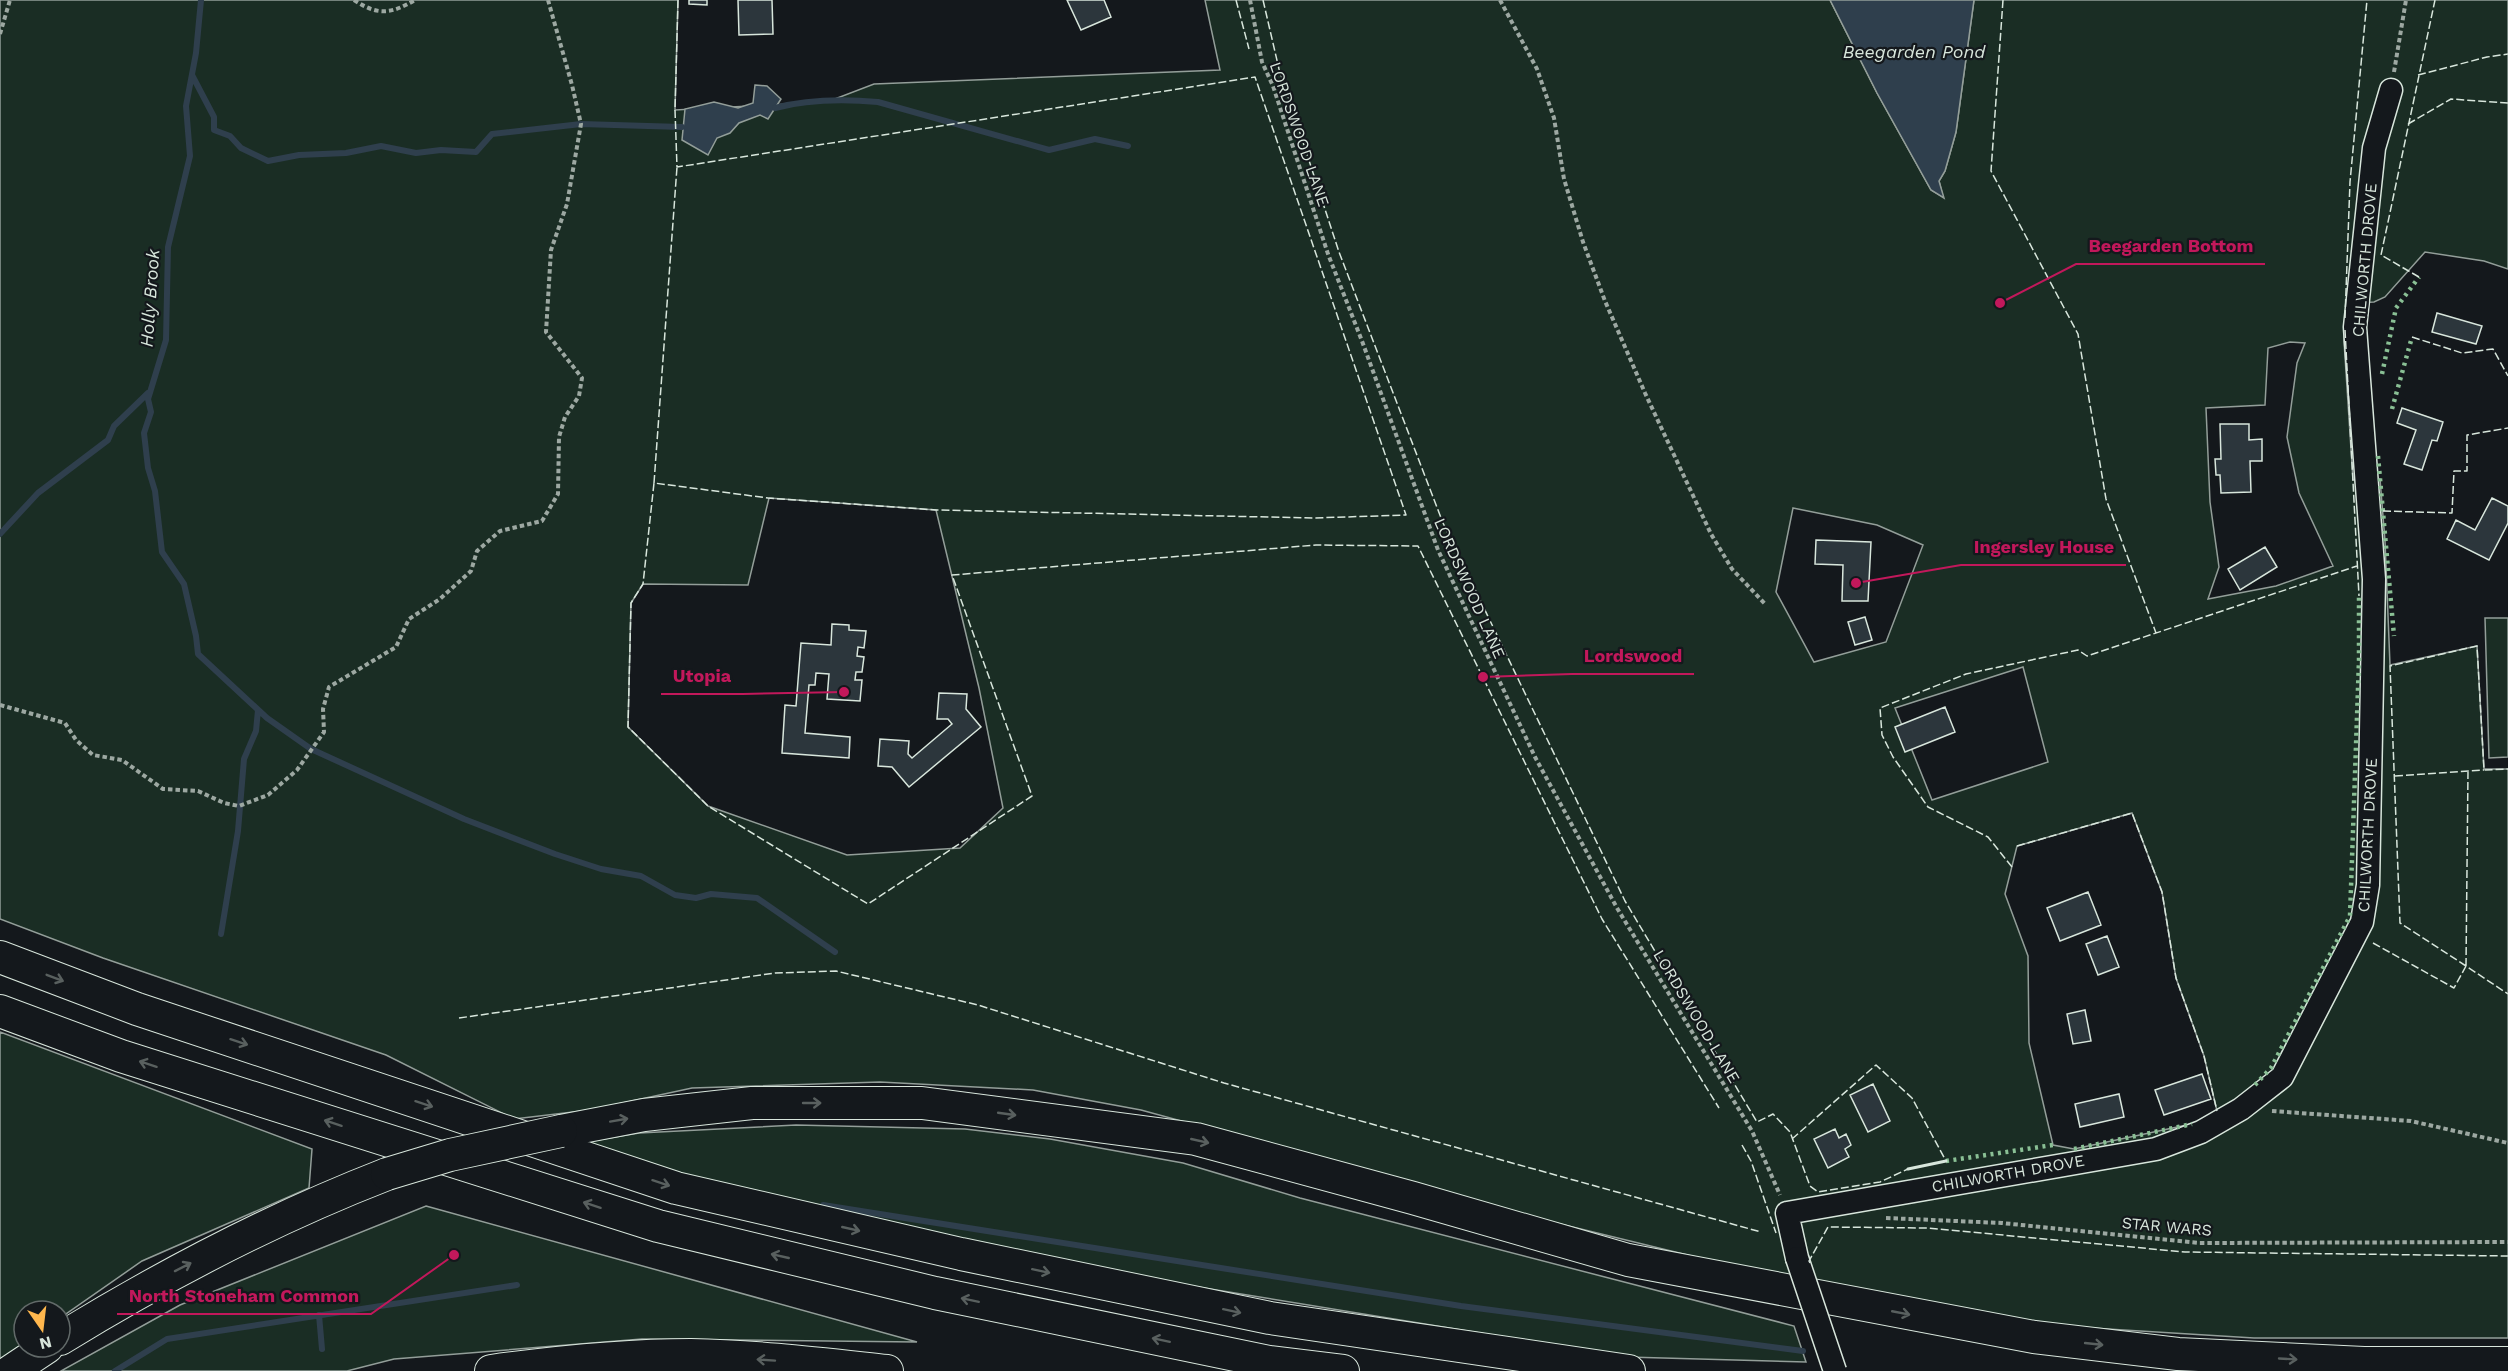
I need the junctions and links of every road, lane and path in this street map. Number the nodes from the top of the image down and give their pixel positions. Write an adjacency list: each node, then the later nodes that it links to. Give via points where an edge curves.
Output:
1 (10, 0): 8 (path)
2 (354, 0): 3 (path, via 368,9 395,12)
3 (416, 0)
4 (548, 0): 11 (path, via 581,124 567,204 551,250 546,332 582,378 579,396 565,417 559,436 558,494 542,521 500,531 477,551 471,571 440,599 409,619 396,647 329,687 322,709 324,732 297,770 268,795 239,806 198,791 163,789 122,760 93,755 65,723)
5 (1250, 0): 16 (path, LORDSWOOD LANE, via 1262,62 1328,254 1438,550 1535,757 1617,908 1752,1131)
6 (1500, 0): 10 (path, via 1537,69 1554,118 1564,179 1583,242 1645,393 1711,534 1732,568)
7 (2406, 0): 9 (path)
8 (0, 34)
9 (2391, 90): 14 (street, CHILWORTH DROVE, via 2374,148 2355,327 2374,579 2368,885 2362,922 2282,1077)
10 (1766, 605)
11 (0, 705)
12 (0, 957): 26 (highway, one-way to 26, via 137,1009 676,1188 961,1254 1270,1318)
13 (0, 1011): 25 (highway, one-way to 13, via 1269,1362 935,1293 658,1226 121,1056)
14 (2241, 1109): 15 (path, via 2411,1121); 16 (street, CHILWORTH DROVE, via 2201,1132 2156,1149)
15 (2508, 1143)
16 (1787, 1213): 27 (street, bridge, via 1797,1258)
17 (1877, 1218): 18 (path, STAR WARS, via 2002,1223 2199,1243)
18 (2508, 1242)
19 (72, 1332): 21 (highway, one-way to 21, bridge, via 183,1266 325,1198 450,1155 644,1115 752,1103 922,1103 1196,1139 1628,1260 2034,1337 2201,1355 2364,1363)
20 (29, 1359): 22 (highway)
21 (2508, 1363)
22 (11, 1371)
23 (491, 1371): 24 (highway, one-way to 23, via 691,1355 564,1361)
24 (887, 1371)
25 (1343, 1371)
26 (1629, 1371)
27 (1835, 1371)

